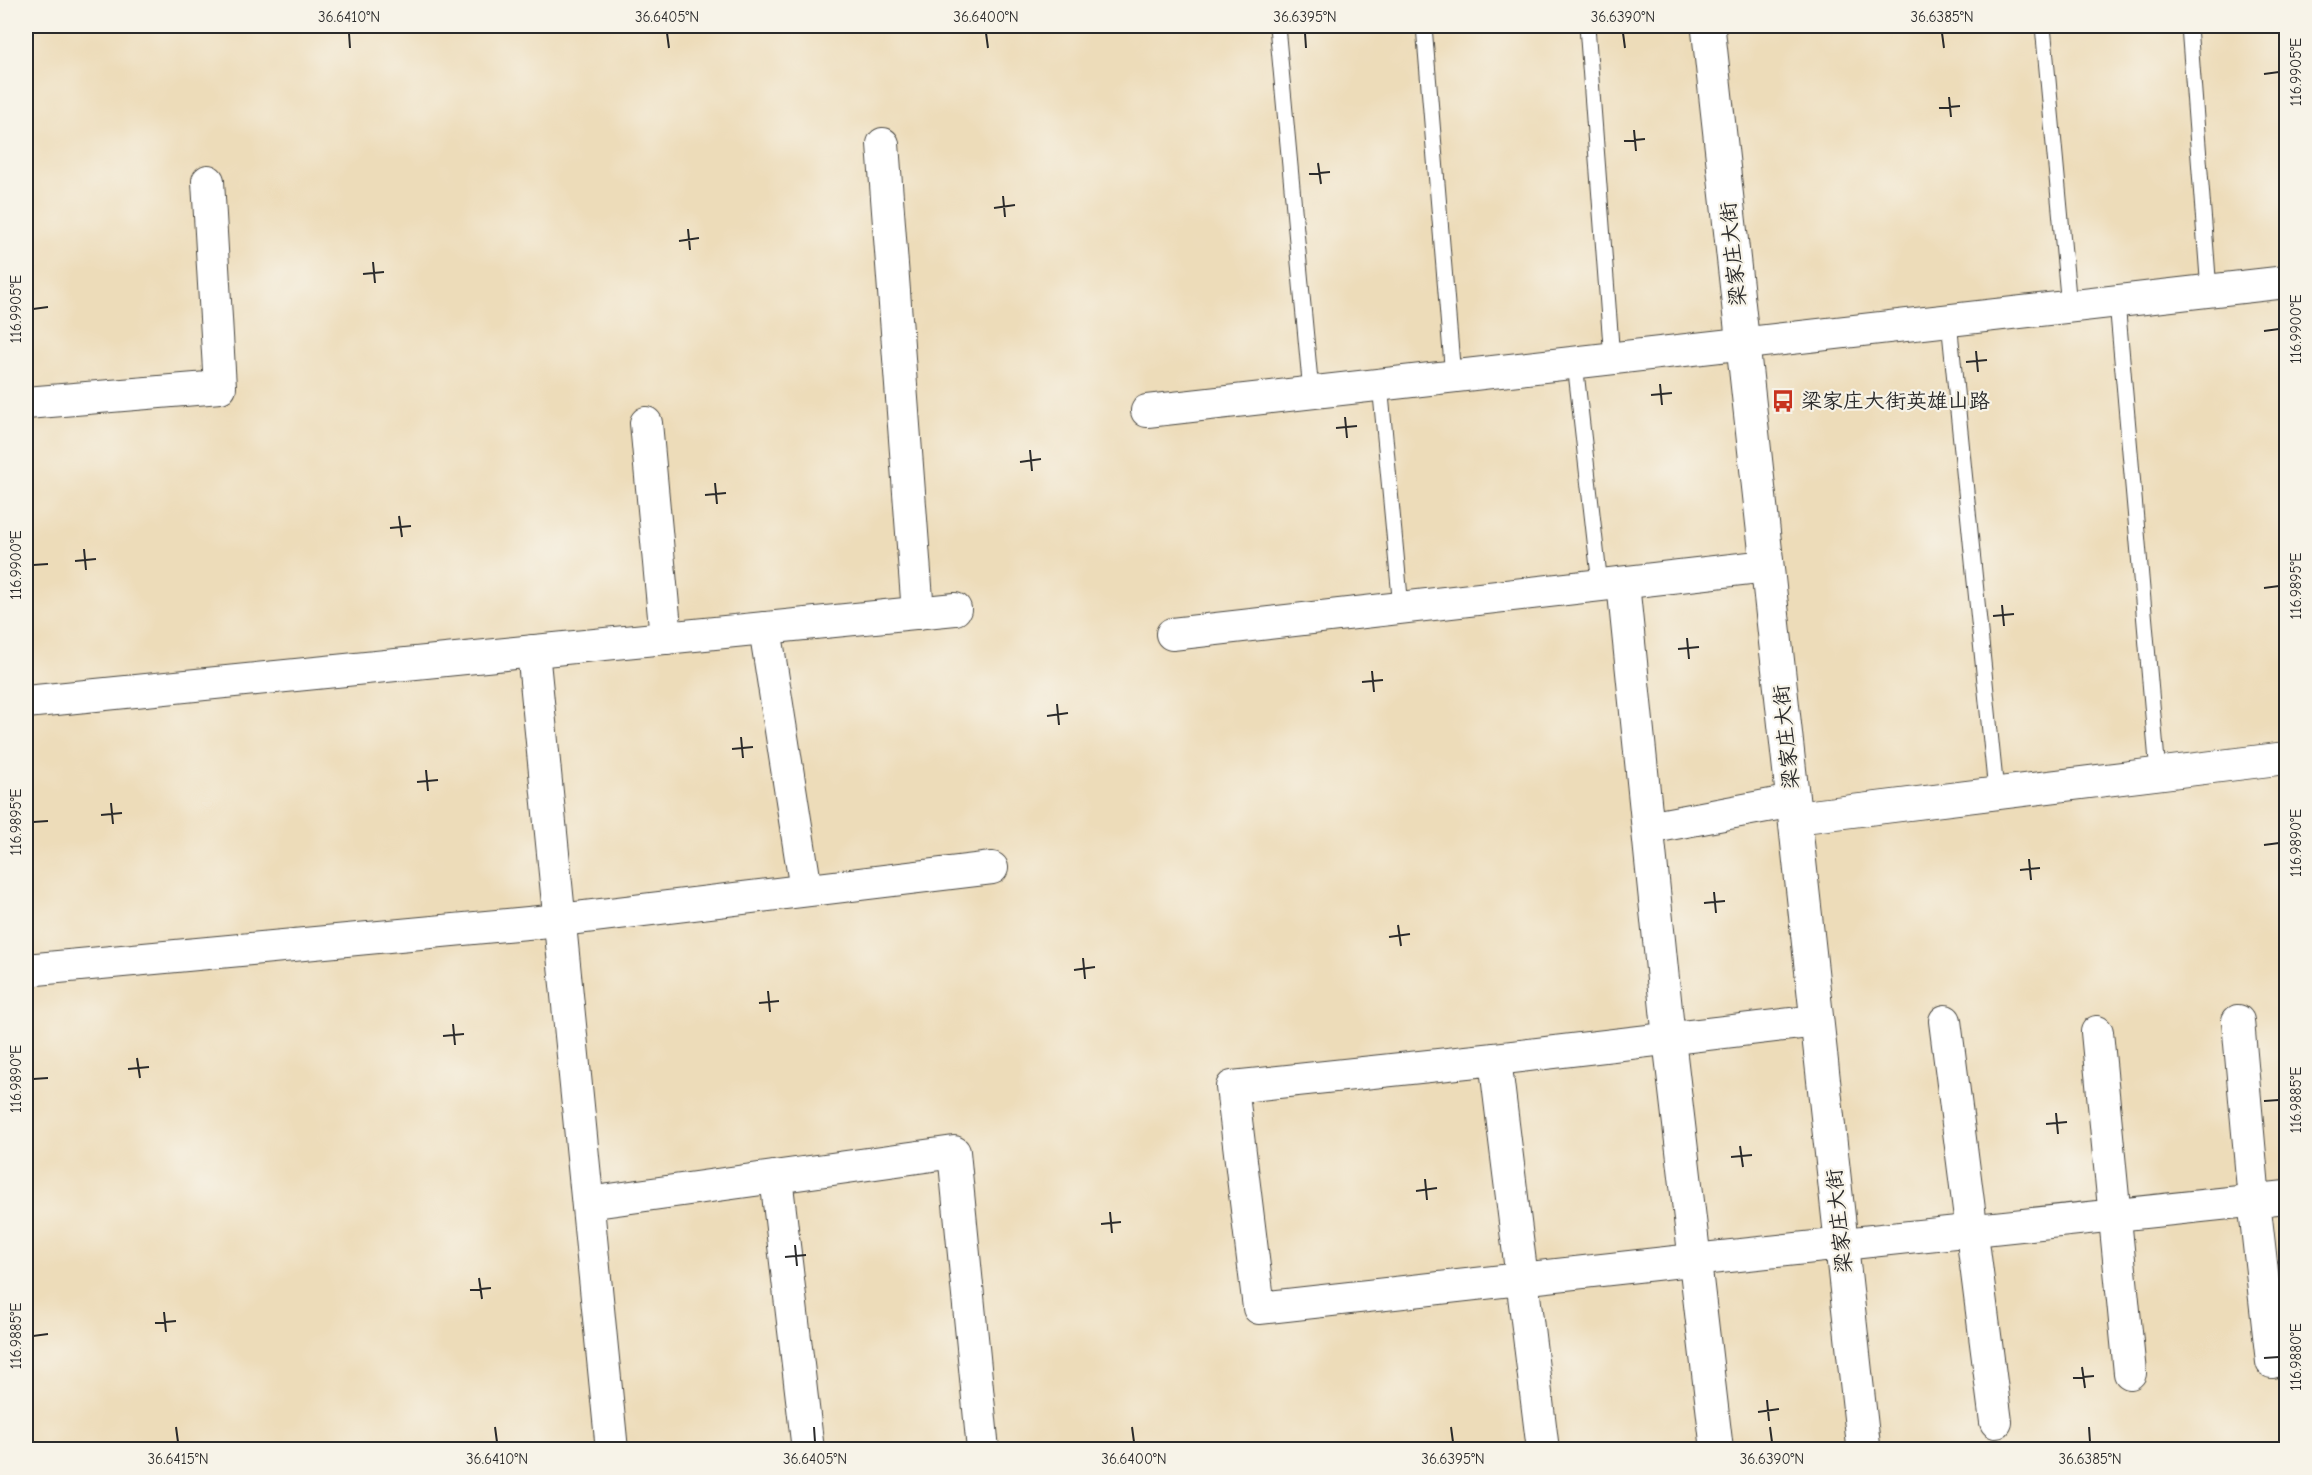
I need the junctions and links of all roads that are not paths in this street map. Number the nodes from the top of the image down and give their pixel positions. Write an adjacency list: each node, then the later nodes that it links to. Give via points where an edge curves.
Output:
1 (1277, 26): 19 (lane)
2 (1424, 26): 17 (lane)
3 (1587, 26): 15 (lane)
4 (1708, 26): 14 (street, 梁家庄大街)
5 (2043, 26): 12 (lane)
6 (2189, 26): 10 (lane)
7 (883, 144): 27 (street)
8 (208, 181): 20 (street, via 220,387)
9 (2286, 287): 10 (street)
10 (2209, 291): 11 (street)
11 (2117, 302): 12 (street); 34 (lane)
12 (2069, 307): 13 (street)
13 (1949, 321): 14 (street); 35 (lane)
14 (1743, 345): 15 (street); 23 (street, 梁家庄大街)
15 (1612, 359): 16 (street)
16 (1575, 363): 17 (street); 24 (lane)
17 (1453, 376): 18 (street)
18 (1380, 384): 19 (street); 25 (lane)
19 (1311, 392): 21 (street)
20 (26, 404)
21 (1148, 411)
22 (646, 423): 30 (street)
23 (1767, 566): 24 (street); 36 (street, 梁家庄大街)
24 (1612, 584): 25 (street); 37 (street)
25 (1401, 608): 29 (street)
26 (955, 609): 27 (street)
27 (918, 613): 28 (street)
28 (765, 628): 30 (street); 39 (street)
29 (1172, 634)
30 (666, 638): 31 (street)
31 (533, 651): 32 (street); 40 (street)
32 (26, 702)
33 (2286, 758): 34 (street)
34 (2158, 773): 35 (street)
35 (1996, 792): 36 (street)
36 (1794, 809): 37 (street); 42 (street, 梁家庄大街)
37 (1648, 828): 46 (street)
38 (992, 868): 39 (street)
39 (806, 891): 40 (street)
40 (560, 920): 41 (street); 51 (street)
41 (26, 970)
42 (1817, 1021): 46 (street); 54 (street, 梁家庄大街)
43 (1945, 1021): 53 (street)
44 (2238, 1021): 50 (street)
45 (2097, 1032): 52 (street)
46 (1669, 1039): 47 (street); 55 (street)
47 (1496, 1059): 56 (street); 56 (street, via 1232,1087 1259,1308)
48 (776, 1177): 51 (street); 61 (street); 62 (street, via 954,1152)
49 (2286, 1197): 50 (street)
50 (2253, 1200): 52 (street); 57 (street)
51 (588, 1203): 60 (street)
52 (2113, 1215): 53 (street); 58 (street)
53 (1974, 1229): 54 (street); 59 (street)
54 (1842, 1243): 55 (street); 65 (street, 梁家庄大街)
55 (1694, 1259): 56 (street); 64 (street)
56 (1522, 1278): 63 (street)
57 (2272, 1362)
58 (2130, 1373)
59 (1996, 1422)
60 (612, 1449)
61 (808, 1449)
62 (982, 1449)
63 (1543, 1449)
64 (1717, 1449)
65 (1864, 1449)

